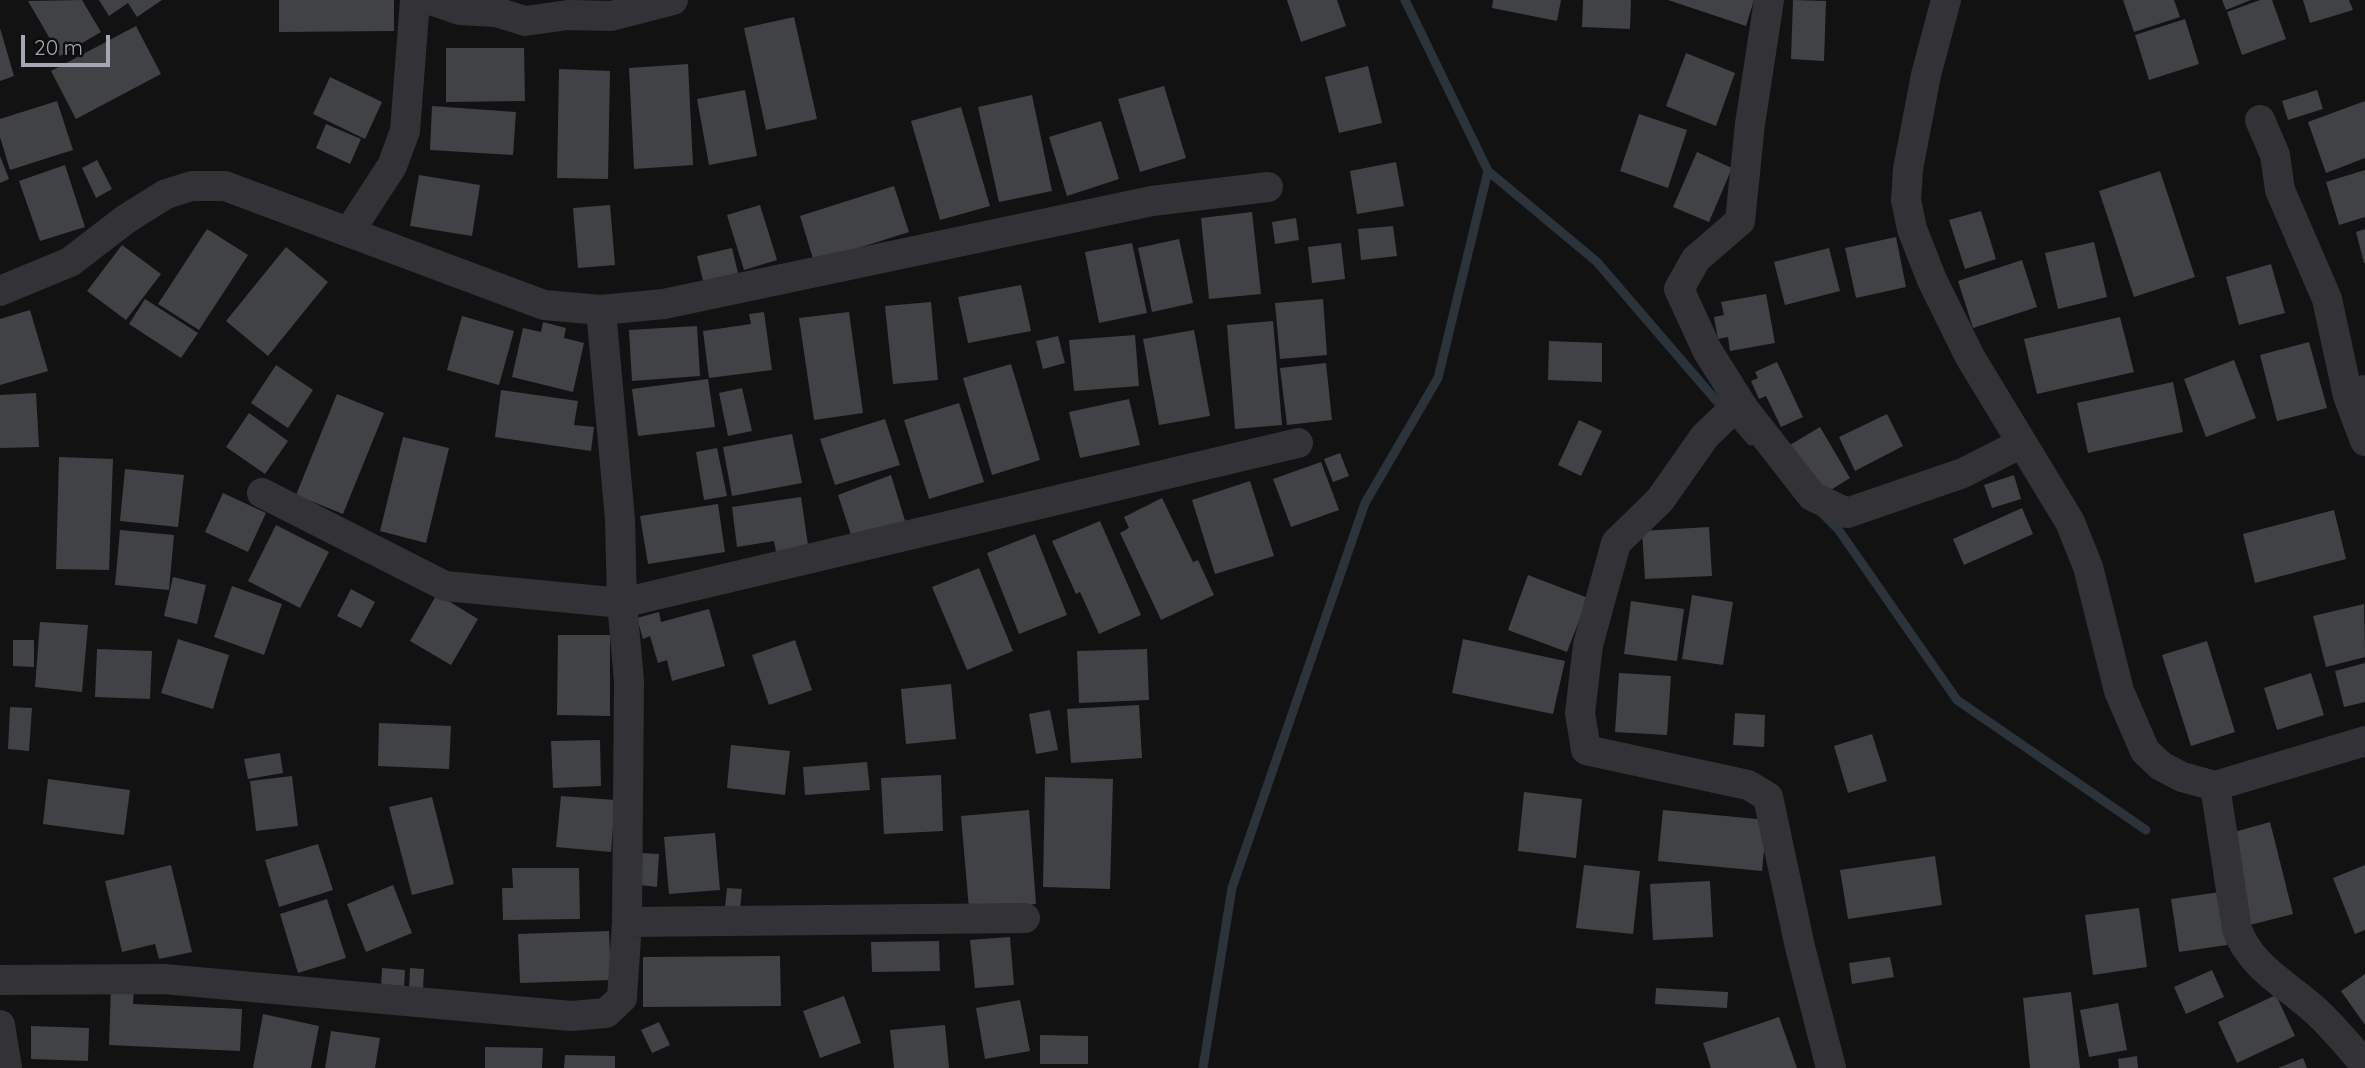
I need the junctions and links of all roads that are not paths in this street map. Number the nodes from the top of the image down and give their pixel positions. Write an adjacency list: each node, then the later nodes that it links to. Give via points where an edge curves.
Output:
1 (673, 0): 4 (street, via 611,16 525,21 431,0)
2 (1769, 0): 11 (street, via 1740,222 1696,259 1679,289 1707,351)
3 (1946, 0): 14 (street, via 1926,75 1906,200 1932,281 1970,357)
4 (415, 1): 7 (street, via 405,131 392,166)
5 (2260, 120): 10 (street, via 2275,155 2280,190 2327,299)
6 (1268, 187): 9 (street, via 1152,201 664,304)
7 (349, 232): 8 (street, via 225,186 192,186 166,194 70,262); 9 (street, via 544,305)
8 (0, 292)
9 (601, 310): 16 (street, via 620,519)
10 (2357, 393): 12 (street)
11 (1744, 409): 14 (street, via 1812,496 1847,513 1963,473); 25 (street, via 1727,415 1704,436 1660,500 1616,543 1588,645 1580,713 1586,750 1748,785 1768,797)
12 (2365, 441)
13 (1298, 443): 16 (street)
14 (2022, 443): 18 (street, via 2070,522 2088,567 2119,691 2145,751 2182,777)
15 (262, 493): 16 (street, via 444,586)
16 (622, 603): 20 (street, via 629,681)
17 (2365, 741): 18 (street)
18 (2216, 786): 23 (street, via 2242,944 2316,1010)
19 (1025, 918): 20 (street)
20 (626, 922): 21 (street, via 622,998 606,1013 571,1016 164,979)
21 (0, 980)
22 (0, 1025): 24 (street)
23 (2365, 1065)
24 (7, 1068)
25 (1831, 1068)

